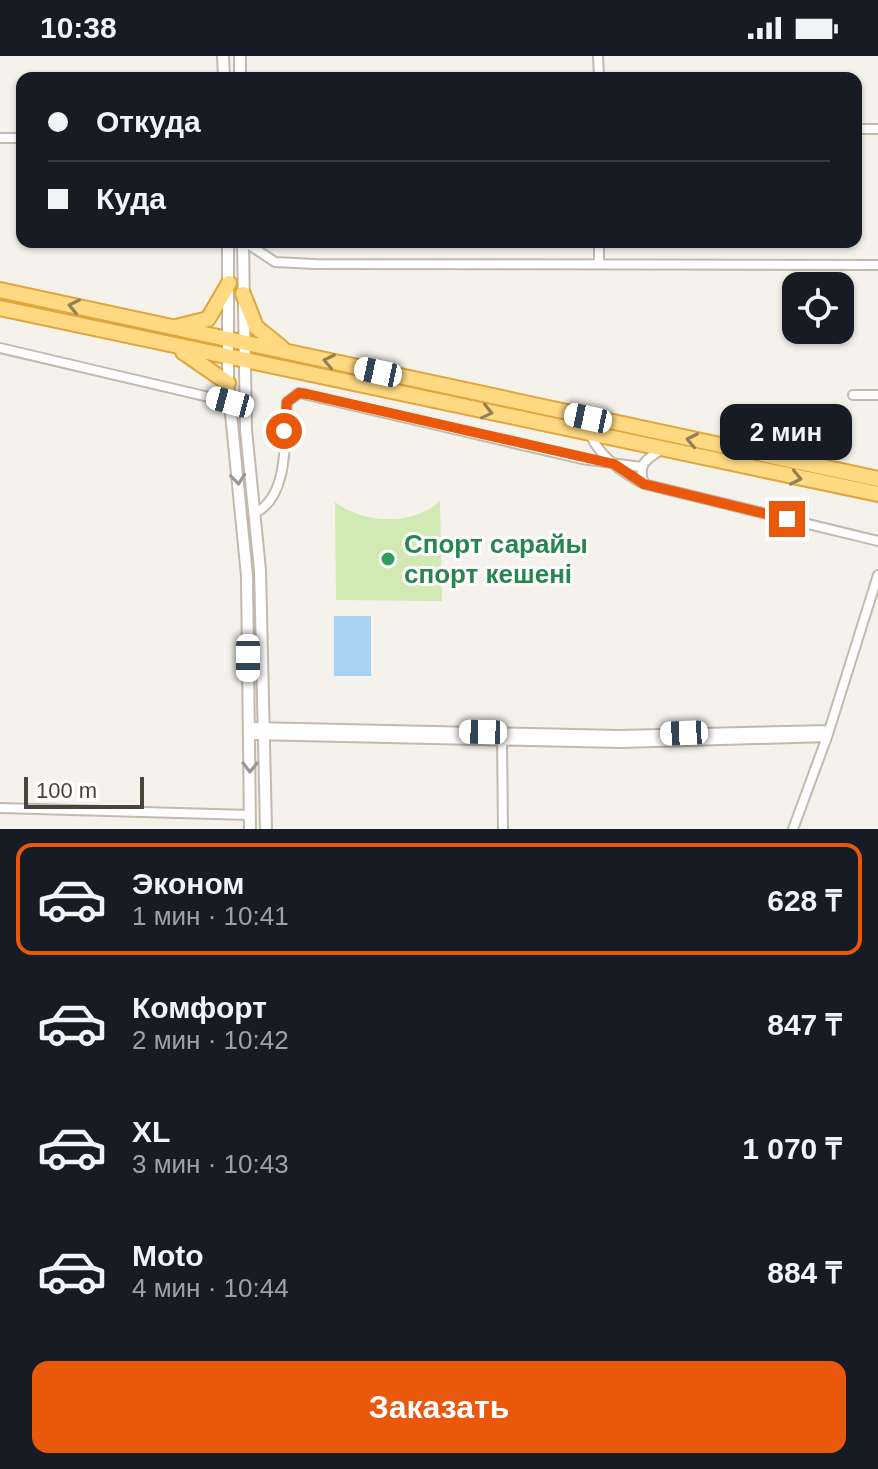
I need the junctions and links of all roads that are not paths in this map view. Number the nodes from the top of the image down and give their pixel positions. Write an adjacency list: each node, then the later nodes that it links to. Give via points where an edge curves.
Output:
1 (228, 248): 7 (street)
2 (244, 248): 9 (street)
3 (253, 248): 5 (street, via 275,262)
4 (599, 248): 5 (street)
5 (599, 263): 6 (street)
6 (878, 265)
7 (229, 283): 11 (highway, via 208,319); 12 (street)
8 (0, 290): 11 (highway, one-way to 8)
9 (243, 294): 12 (street); 15 (highway, via 256,327)
10 (0, 308): 13 (highway)
11 (173, 328): 12 (highway)
12 (237, 341): 15 (highway); 16 (street)
13 (173, 345): 16 (highway); 17 (highway)
14 (0, 348): 21 (street)
15 (289, 353): 18 (highway, one-way to 15)
16 (237, 360): 17 (street); 18 (highway); 30 (street)
17 (228, 383): 21 (street)
18 (436, 392): 22 (highway, one-way to 22); 27 (highway, one-way to 18)
19 (853, 395): 20 (street)
20 (878, 395)
21 (230, 402): 33 (street, one-way to 33, via 247,576)
22 (591, 436): 23 (highway); 24 (street); 25 (street)
23 (661, 450): 26 (street); 29 (highway, one-way to 29)
24 (582, 459): 25 (street); 30 (street, via 299,393 287,402 277,492 267,508)
25 (614, 464): 26 (street); 28 (street)
26 (641, 467): 28 (street)
27 (878, 479)
28 (644, 484): 31 (street)
29 (878, 494)
30 (255, 513): 34 (street)
31 (878, 541)
32 (878, 575): 35 (street)
33 (249, 731): 34 (street); 39 (street, one-way to 39)
34 (265, 731): 36 (street); 37 (street); 41 (street)
35 (828, 733): 36 (street); 43 (street)
36 (625, 739): 37 (street)
37 (502, 740): 42 (street)
38 (0, 808): 39 (street)
39 (250, 815): 40 (street)
40 (250, 829)
41 (266, 829)
42 (503, 829)
43 (793, 829)

